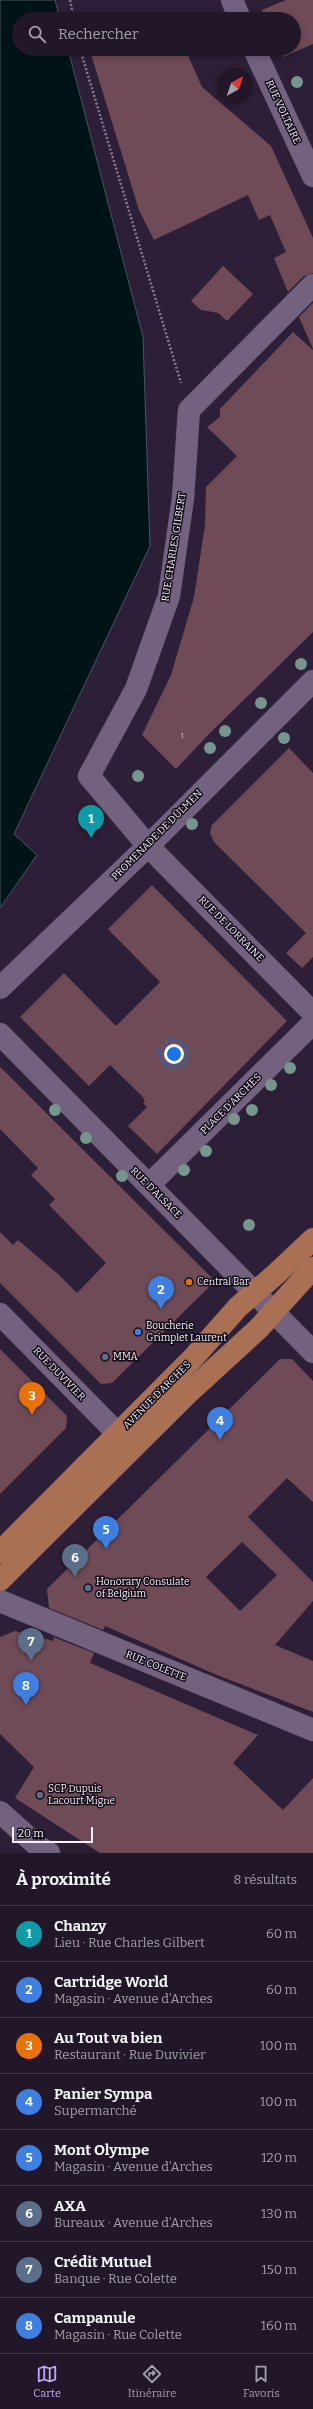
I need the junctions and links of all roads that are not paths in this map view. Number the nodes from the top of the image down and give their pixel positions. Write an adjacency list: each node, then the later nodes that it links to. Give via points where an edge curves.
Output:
1 (232, 0): 2 (street)
2 (237, 12)
3 (257, 56): 4 (street, RUE VOLTAIRE)
4 (313, 176)
5 (313, 285): 7 (street, RUE CHARLES GILBERT, via 189,410 183,498 169,596 136,689 89,776)
6 (313, 681): 7 (street, PROMENADE DE DÜLMEN)
7 (148, 846): 8 (street, PROMENADE DE DÜLMEN); 9 (street, RUE DE LORRAINE)
8 (0, 988)
9 (313, 1013)
10 (313, 1023): 12 (street, PLACE D'ARCHES)
11 (0, 1034): 12 (street, RUE D'ALSACE)
12 (149, 1185): 15 (street, RUE D'ALSACE)
13 (313, 1239): 15 (main road, AVENUE D'ARCHES)
14 (313, 1268): 16 (main road, AVENUE D'ARCHES)
15 (254, 1292): 16 (street, RUE D'ALSACE); 19 (main road, AVENUE D'ARCHES)
16 (274, 1312): 18 (street, RUE D'ALSACE); 21 (main road, AVENUE D'ARCHES, via 234,1353 186,1395)
17 (0, 1314): 19 (street, RUE DUVIVIER)
18 (313, 1352)
19 (118, 1434): 20 (main road, AVENUE D'ARCHES)
20 (0, 1552)
21 (0, 1580)
22 (0, 1601): 23 (street, RUE COLETTE)
23 (313, 1730)
24 (0, 1812): 25 (street)
25 (48, 1853)

